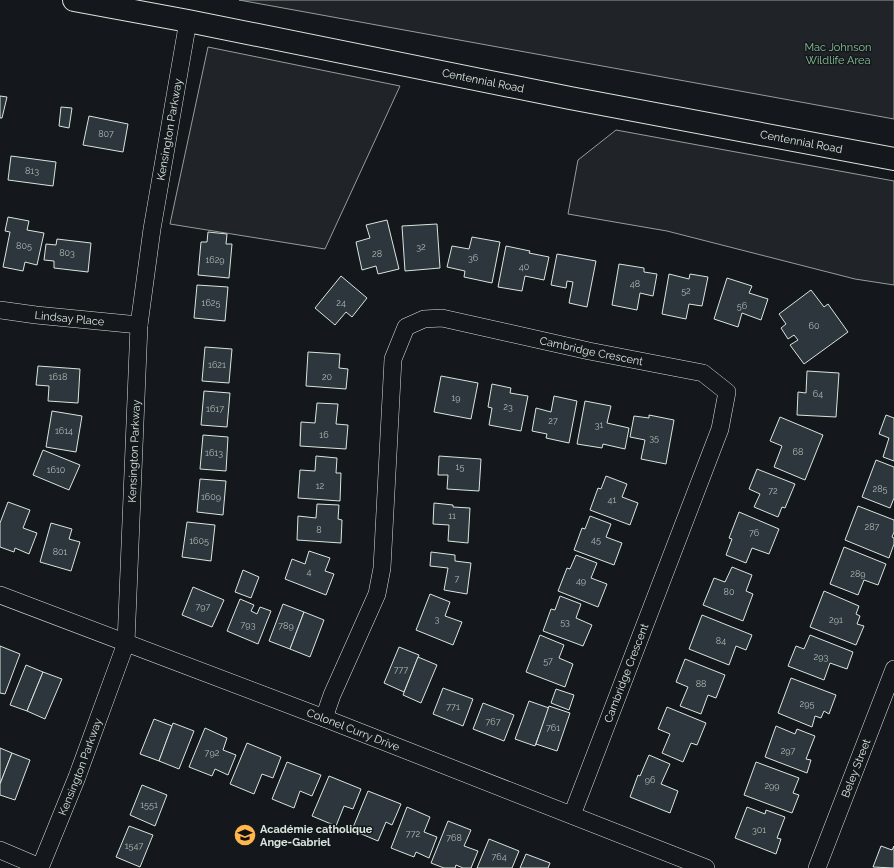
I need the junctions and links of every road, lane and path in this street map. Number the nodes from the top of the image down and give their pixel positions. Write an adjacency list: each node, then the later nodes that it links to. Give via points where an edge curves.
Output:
1 (74, 0): 2 (main road, Centennial Road)
2 (188, 21): 3 (main road, Centennial Road); 5 (street, Kensington Parkway, via 152,229)
3 (894, 159)
4 (0, 310): 5 (street, Lindsay Place)
5 (139, 325): 7 (street, Kensington Parkway)
6 (0, 595): 7 (street, Colonel Curry Drive)
7 (126, 643): 9 (street, Colonel Curry Drive); 12 (street, Kensington Parkway, via 77,777)
8 (894, 669): 14 (street, Beley Street)
9 (324, 718): 10 (street, Colonel Curry Drive); 10 (street, Cambridge Crescent, via 377,594 381,575 393,359 406,327 424,319 442,318 702,373 727,392 720,429)
10 (572, 815): 13 (street, Colonel Curry Drive)
11 (0, 850): 12 (street)
12 (40, 867)
13 (706, 868)
14 (817, 868)

